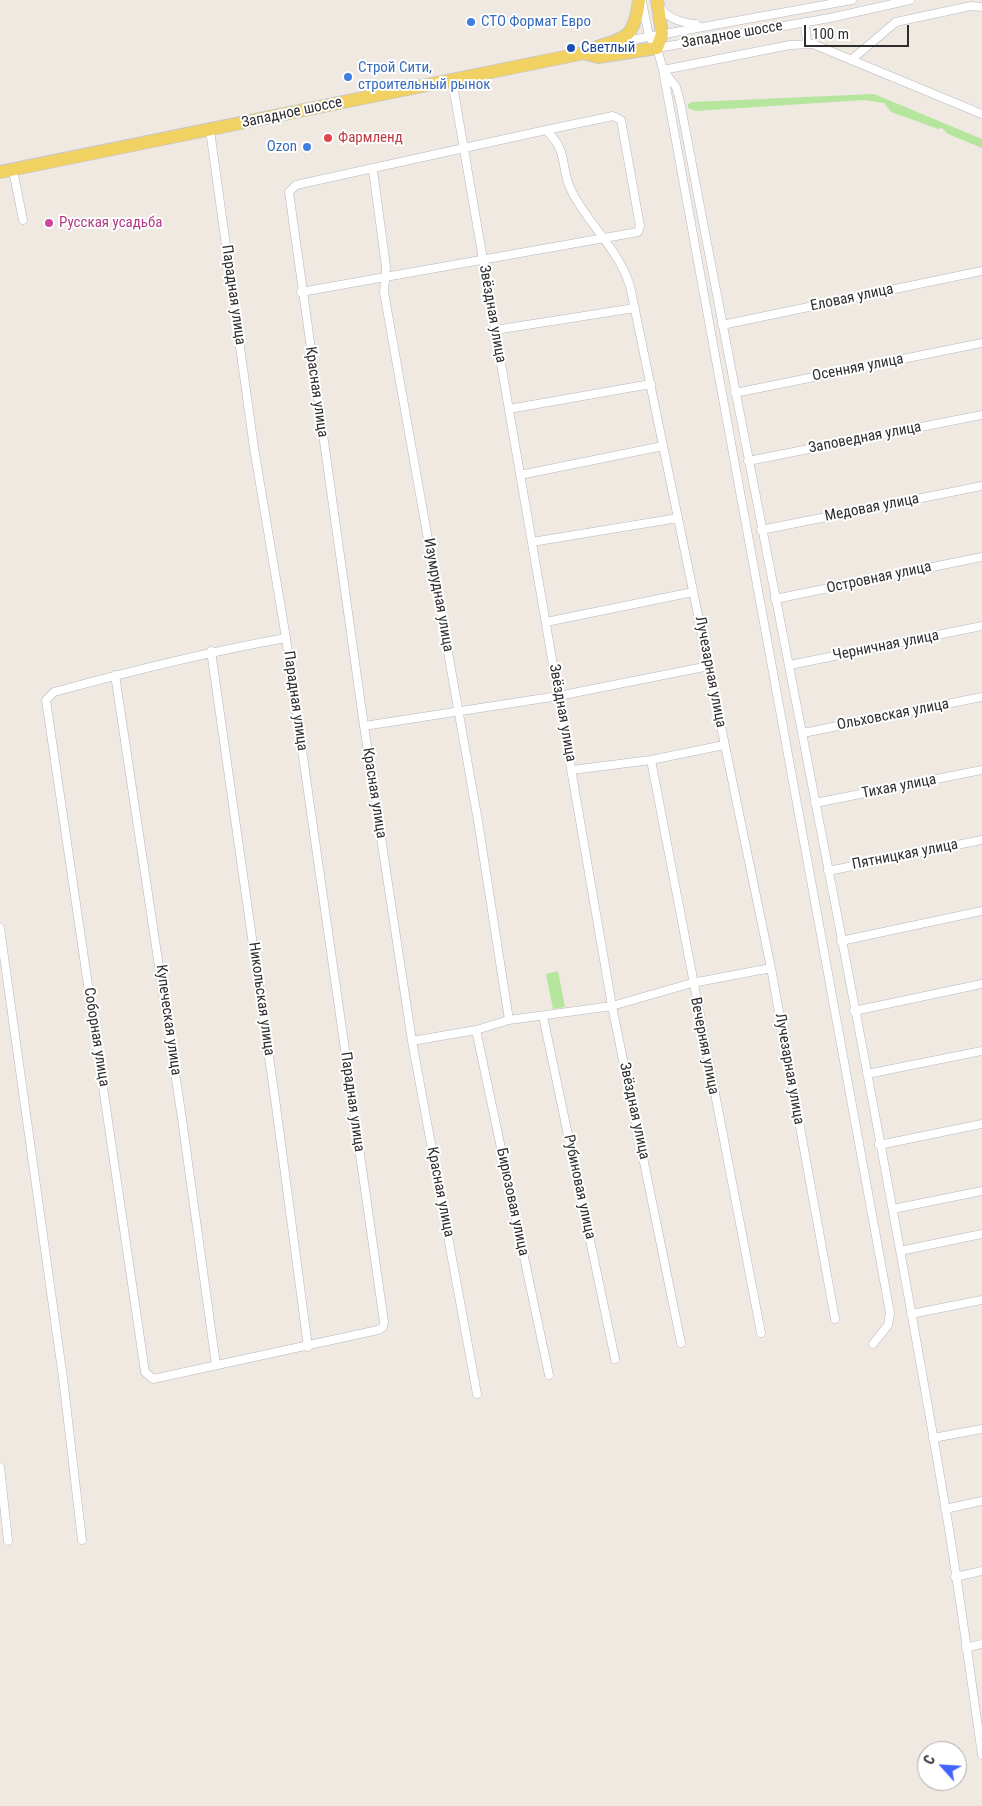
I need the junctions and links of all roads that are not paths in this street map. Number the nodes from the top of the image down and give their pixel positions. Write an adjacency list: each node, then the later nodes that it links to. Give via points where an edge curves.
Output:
1 (640, 0): 8 (street); 9 (main road, via 634,25)
2 (852, 0): 7 (street, Западное шоссе)
3 (910, 0): 6 (street, Западное шоссе)
4 (657, 2): 7 (street, Западное шоссе, via 664,12 678,21); 8 (main road)
5 (982, 7): 13 (street, via 971,6 896,22)
6 (805, 22): 10 (street); 11 (street, Западное шоссе)
7 (706, 26): 8 (street, Западное шоссе)
8 (656, 35): 9 (street, Западное шоссе); 11 (main road)
9 (615, 43): 12 (main road, Западное шоссе, via 596,46)
10 (808, 43): 13 (street); 14 (street)
11 (657, 48): 12 (main road, Западное шоссе, via 598,57); 14 (street)
12 (584, 53): 15 (main road, Западное шоссе)
13 (851, 60): 16 (street)
14 (663, 70): 29 (street, via 676,87 680,101); 91 (street, via 890,1313 888,1326)
15 (452, 80): 17 (main road, Западное шоссе); 19 (street, Звёздная улица)
16 (982, 114)
17 (210, 130): 21 (main road, Западное шоссе); 48 (street, Парадная улица, via 254,448)
18 (546, 130): 19 (street); 23 (street, Лучезарная улица, via 562,150 572,192); 23 (street, via 613,116 620,120 640,229 634,235)
19 (463, 150): 20 (street); 24 (street, Звёздная улица)
20 (372, 170): 26 (street, Изумрудная улица); 27 (street, Красная улица, via 290,189)
21 (6, 171): 22 (street)
22 (23, 220)
23 (605, 239): 24 (street); 28 (street, Лучезарная улица, via 626,273)
24 (482, 261): 26 (street); 30 (street, Звёздная улица)
25 (982, 271): 29 (street, Еловая улица)
26 (385, 277): 27 (street); 56 (street, Изумрудная улица, via 384,292)
27 (301, 292): 57 (street, Красная улица)
28 (635, 308): 30 (street); 32 (street, Лучезарная улица)
29 (722, 324): 33 (street)
30 (495, 330): 34 (street, Звёздная улица)
31 (982, 344): 33 (street, Осенняя улица)
32 (651, 384): 34 (street); 36 (street, Лучезарная улица)
33 (735, 393): 37 (street)
34 (509, 409): 38 (street, Звёздная улица)
35 (982, 415): 37 (street, Заповедная улица)
36 (663, 446): 38 (street); 40 (street, Лучезарная улица)
37 (748, 462): 41 (street)
38 (520, 475): 42 (street, Звёздная улица)
39 (982, 486): 41 (street, Медовая улица)
40 (678, 518): 42 (street); 44 (street, Лучезарная улица)
41 (761, 530): 45 (street)
42 (532, 542): 46 (street, Звёздная улица)
43 (982, 557): 45 (street, Островная улица)
44 (693, 592): 46 (street); 51 (street, Лучезарная улица)
45 (775, 599): 50 (street)
46 (546, 622): 54 (street, Звёздная улица)
47 (982, 626): 50 (street, Черничная улица)
48 (286, 638): 49 (street, Парадная улица); 92 (street, Парадная улица, via 384,1322 378,1330)
49 (211, 651): 52 (street, Парадная улица); 92 (street, Никольская улица)
50 (790, 665): 58 (street)
51 (709, 666): 54 (street); 59 (street, Лучезарная улица)
52 (116, 675): 53 (street, Парадная улица); 94 (street, Купеческая улица)
53 (48, 696): 96 (street, Соборная улица, via 46,704 145,1372)
54 (558, 696): 56 (street); 61 (street, Звёздная улица)
55 (982, 697): 58 (street, Ольховская улица)
56 (459, 711): 57 (street); 75 (street, Изумрудная улица)
57 (364, 726): 77 (street, Красная улица)
58 (803, 733): 63 (street)
59 (724, 745): 60 (street); 69 (street, Лучезарная улица)
60 (650, 760): 61 (street); 70 (street, Вечерняя улица)
61 (572, 770): 72 (street, Звёздная улица)
62 (982, 770): 63 (street, Тихая улица)
63 (815, 803): 65 (street)
64 (982, 840): 65 (street, Пятницкая улица)
65 (828, 871): 68 (street)
66 (982, 912): 68 (street)
67 (0, 928): 103 (street, via 63,1378)
68 (841, 941): 73 (street)
69 (771, 968): 70 (street); 88 (street, Лучезарная улица)
70 (692, 983): 72 (street); 89 (street, Вечерняя улица)
71 (982, 984): 73 (street)
72 (612, 1006): 74 (street); 90 (street, Звёздная улица)
73 (854, 1011): 79 (street)
74 (543, 1016): 75 (street); 93 (street, Рубиновая улица)
75 (509, 1020): 76 (street)
76 (476, 1030): 77 (street); 95 (street, Бирюзовая улица)
77 (412, 1041): 97 (street, Красная улица)
78 (982, 1051): 79 (street)
79 (867, 1074): 81 (street)
80 (982, 1124): 81 (street)
81 (879, 1144): 83 (street)
82 (982, 1191): 83 (street)
83 (893, 1209): 85 (street)
84 (982, 1234): 85 (street)
85 (900, 1251): 87 (street)
86 (982, 1300): 87 (street)
87 (911, 1314): 99 (street)
88 (835, 1319)
89 (761, 1333)
90 (681, 1343)
91 (873, 1344)
92 (308, 1346): 94 (street, Парадная улица)
93 (615, 1359)
94 (216, 1365): 96 (street, Парадная улица, via 158,1379)
95 (548, 1375)
96 (149, 1377)
97 (477, 1394)
98 (982, 1429): 99 (street)
99 (933, 1438): 102 (street)
100 (0, 1467): 104 (street)
101 (982, 1501): 102 (street)
102 (945, 1509): 106 (street)
103 (82, 1540)
104 (8, 1541)
105 (982, 1571): 106 (street)
106 (955, 1577): 108 (street)
107 (982, 1644): 108 (street)
108 (966, 1648): 109 (street)
109 (979, 1713): 110 (street)
110 (982, 1755)

